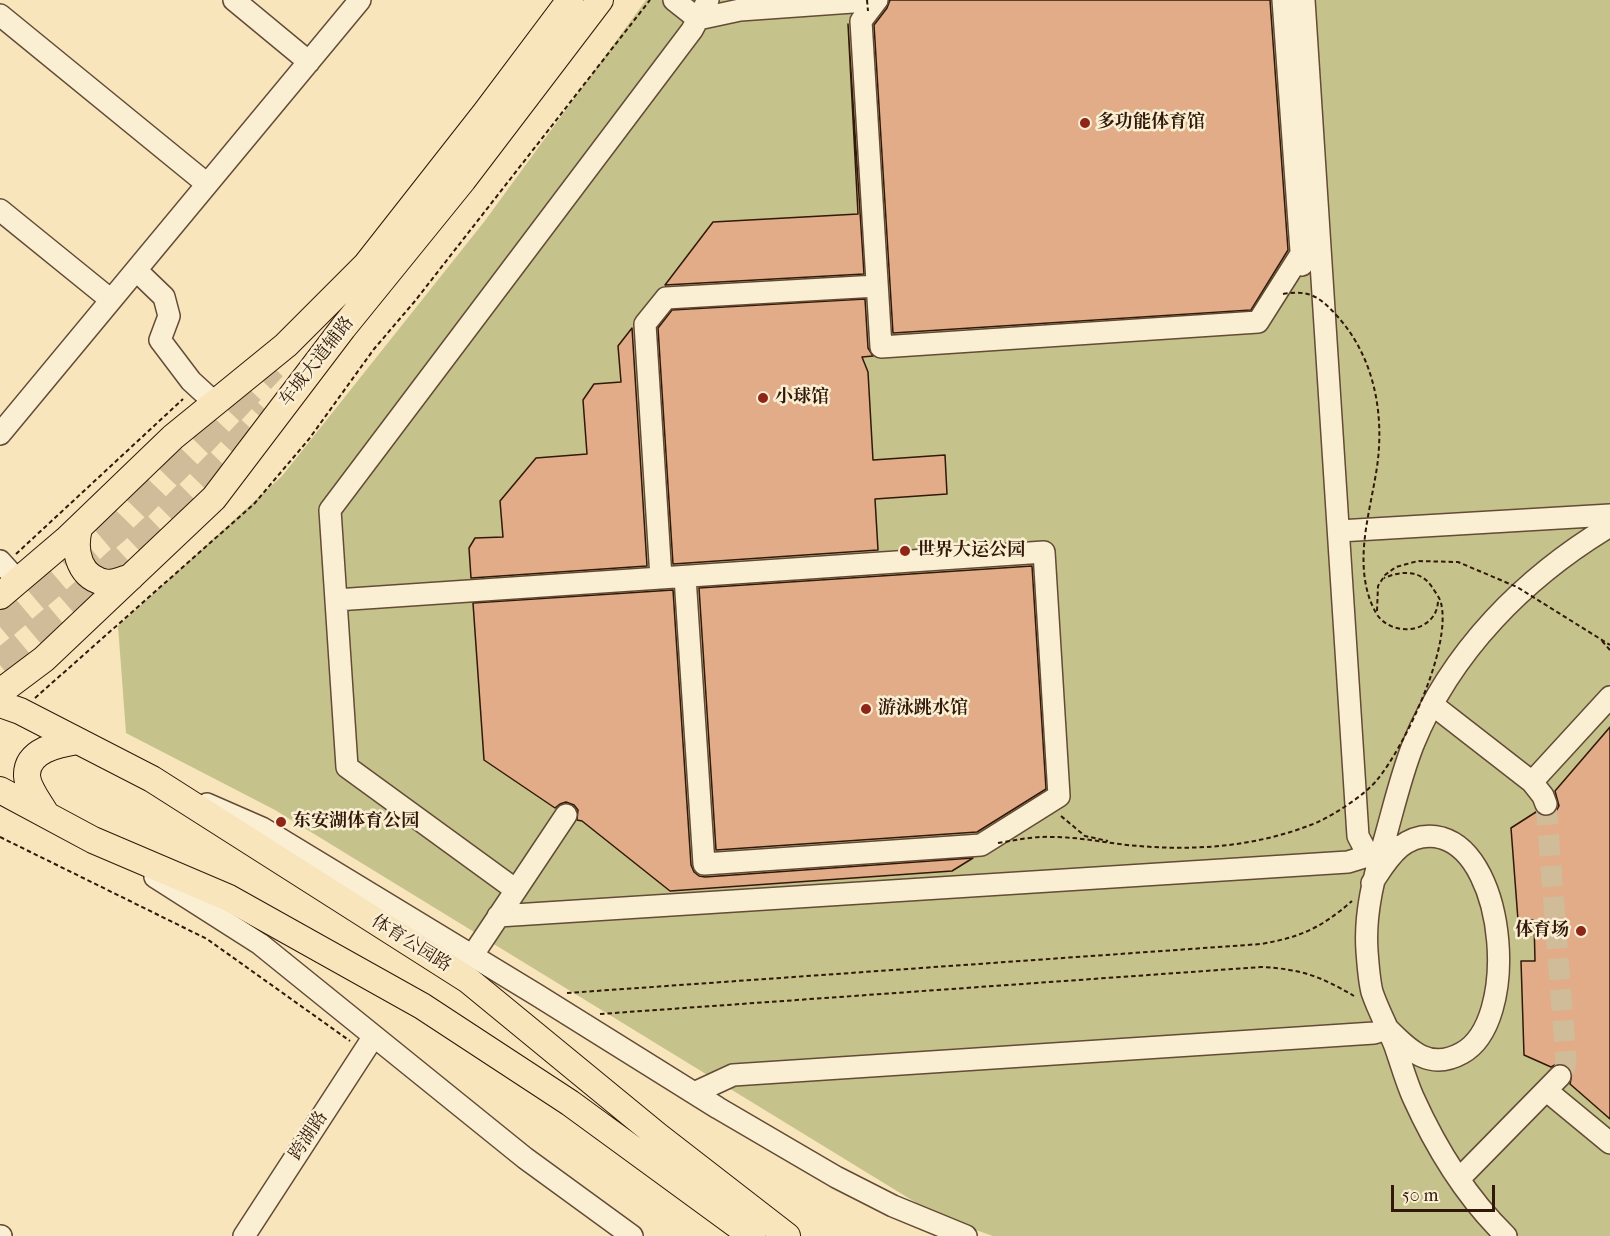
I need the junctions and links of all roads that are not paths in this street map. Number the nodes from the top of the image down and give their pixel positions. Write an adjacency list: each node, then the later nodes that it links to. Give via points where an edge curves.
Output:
1 (234, 0): 13 (street)
2 (360, 0): 13 (street)
3 (570, 0): 19 (main road, 车城大道辅路, via 366,265 286,345)
4 (600, 0): 26 (main road, 车城大道辅路, via 214,498)
5 (674, 0): 12 (street)
6 (708, 0): 12 (street)
7 (1283, 0): 17 (street, via 1302,260 1258,322 881,347)
8 (1304, 0): 24 (street)
9 (824, 2): 10 (street); 12 (street, via 740,10)
10 (870, 3): 17 (street, via 861,21)
11 (0, 15): 14 (street)
12 (698, 19): 29 (street, via 330,510)
13 (309, 62): 14 (street)
14 (207, 184): 16 (street)
15 (0, 210): 18 (street)
16 (135, 270): 18 (street); 19 (street, via 164,297 169,316 160,340 191,381)
17 (878, 286): 28 (street, via 666,298 645,324)
18 (111, 300): 20 (street)
19 (209, 396): 23 (main road, 车城大道辅路, via 173,437)
20 (4, 420)
21 (1610, 515): 24 (street)
22 (1610, 526): 32 (street, via 1536,578 1498,614 1465,654)
23 (79, 528): 25 (main road, 车城大道辅路); 26 (main road, via 76,553 88,574 110,583)
24 (1339, 531): 44 (street, via 1358,836)
25 (6, 576)
26 (131, 577): 30 (main road, 车城大道辅路, via 44,659)
27 (685, 577): 27 (street, via 1044,552 1059,796 981,845 704,864); 28 (street)
28 (661, 578): 29 (street)
29 (336, 600): 46 (street, via 347,767)
30 (0, 692)
31 (1610, 697): 36 (street)
32 (1433, 705): 36 (street); 41 (street, via 1396,792)
33 (10, 707): 34 (main road, 体育公园路)
34 (78, 741): 35 (main road, 体育公园路); 39 (main road, via 37,754 29,765 27,776)
35 (152, 779): 48 (street, via 262,828); 58 (main road, 体育公园路, via 468,980)
36 (1532, 782): 38 (street)
37 (0, 790): 39 (main road)
38 (1546, 804)
39 (47, 815): 42 (main road)
40 (566, 815): 46 (street)
41 (1388, 828): 43 (street, via 1392,842); 44 (street)
42 (93, 840): 50 (street, via 260,944); 57 (main road, via 229,898 422,1006 570,1103)
43 (1406, 844): 44 (street); 45 (street, via 1388,859); 49 (street, via 1416,837 1431,835 1459,846 1469,856 1490,899 1496,928 1496,994 1490,1020 1479,1039 1453,1058 1421,1057)
44 (1375, 853): 45 (street); 47 (street, via 1348,862)
45 (1372, 883): 49 (street, via 1367,951 1372,991)
46 (516, 890): 47 (street)
47 (498, 916): 48 (street)
48 (472, 956): 51 (street)
49 (1388, 1029): 51 (street, via 1374,1033 733,1075); 53 (street, via 1435,1143)
50 (369, 1043): 55 (street, 跨湖路); 56 (street)
51 (694, 1093): 54 (street, via 836,1177)
52 (1610, 1143): 53 (street, via 1554,1083)
53 (1459, 1179): 59 (street)
54 (958, 1234)
55 (244, 1236)
56 (632, 1236)
57 (753, 1236)
58 (787, 1236)
59 (1506, 1236)

